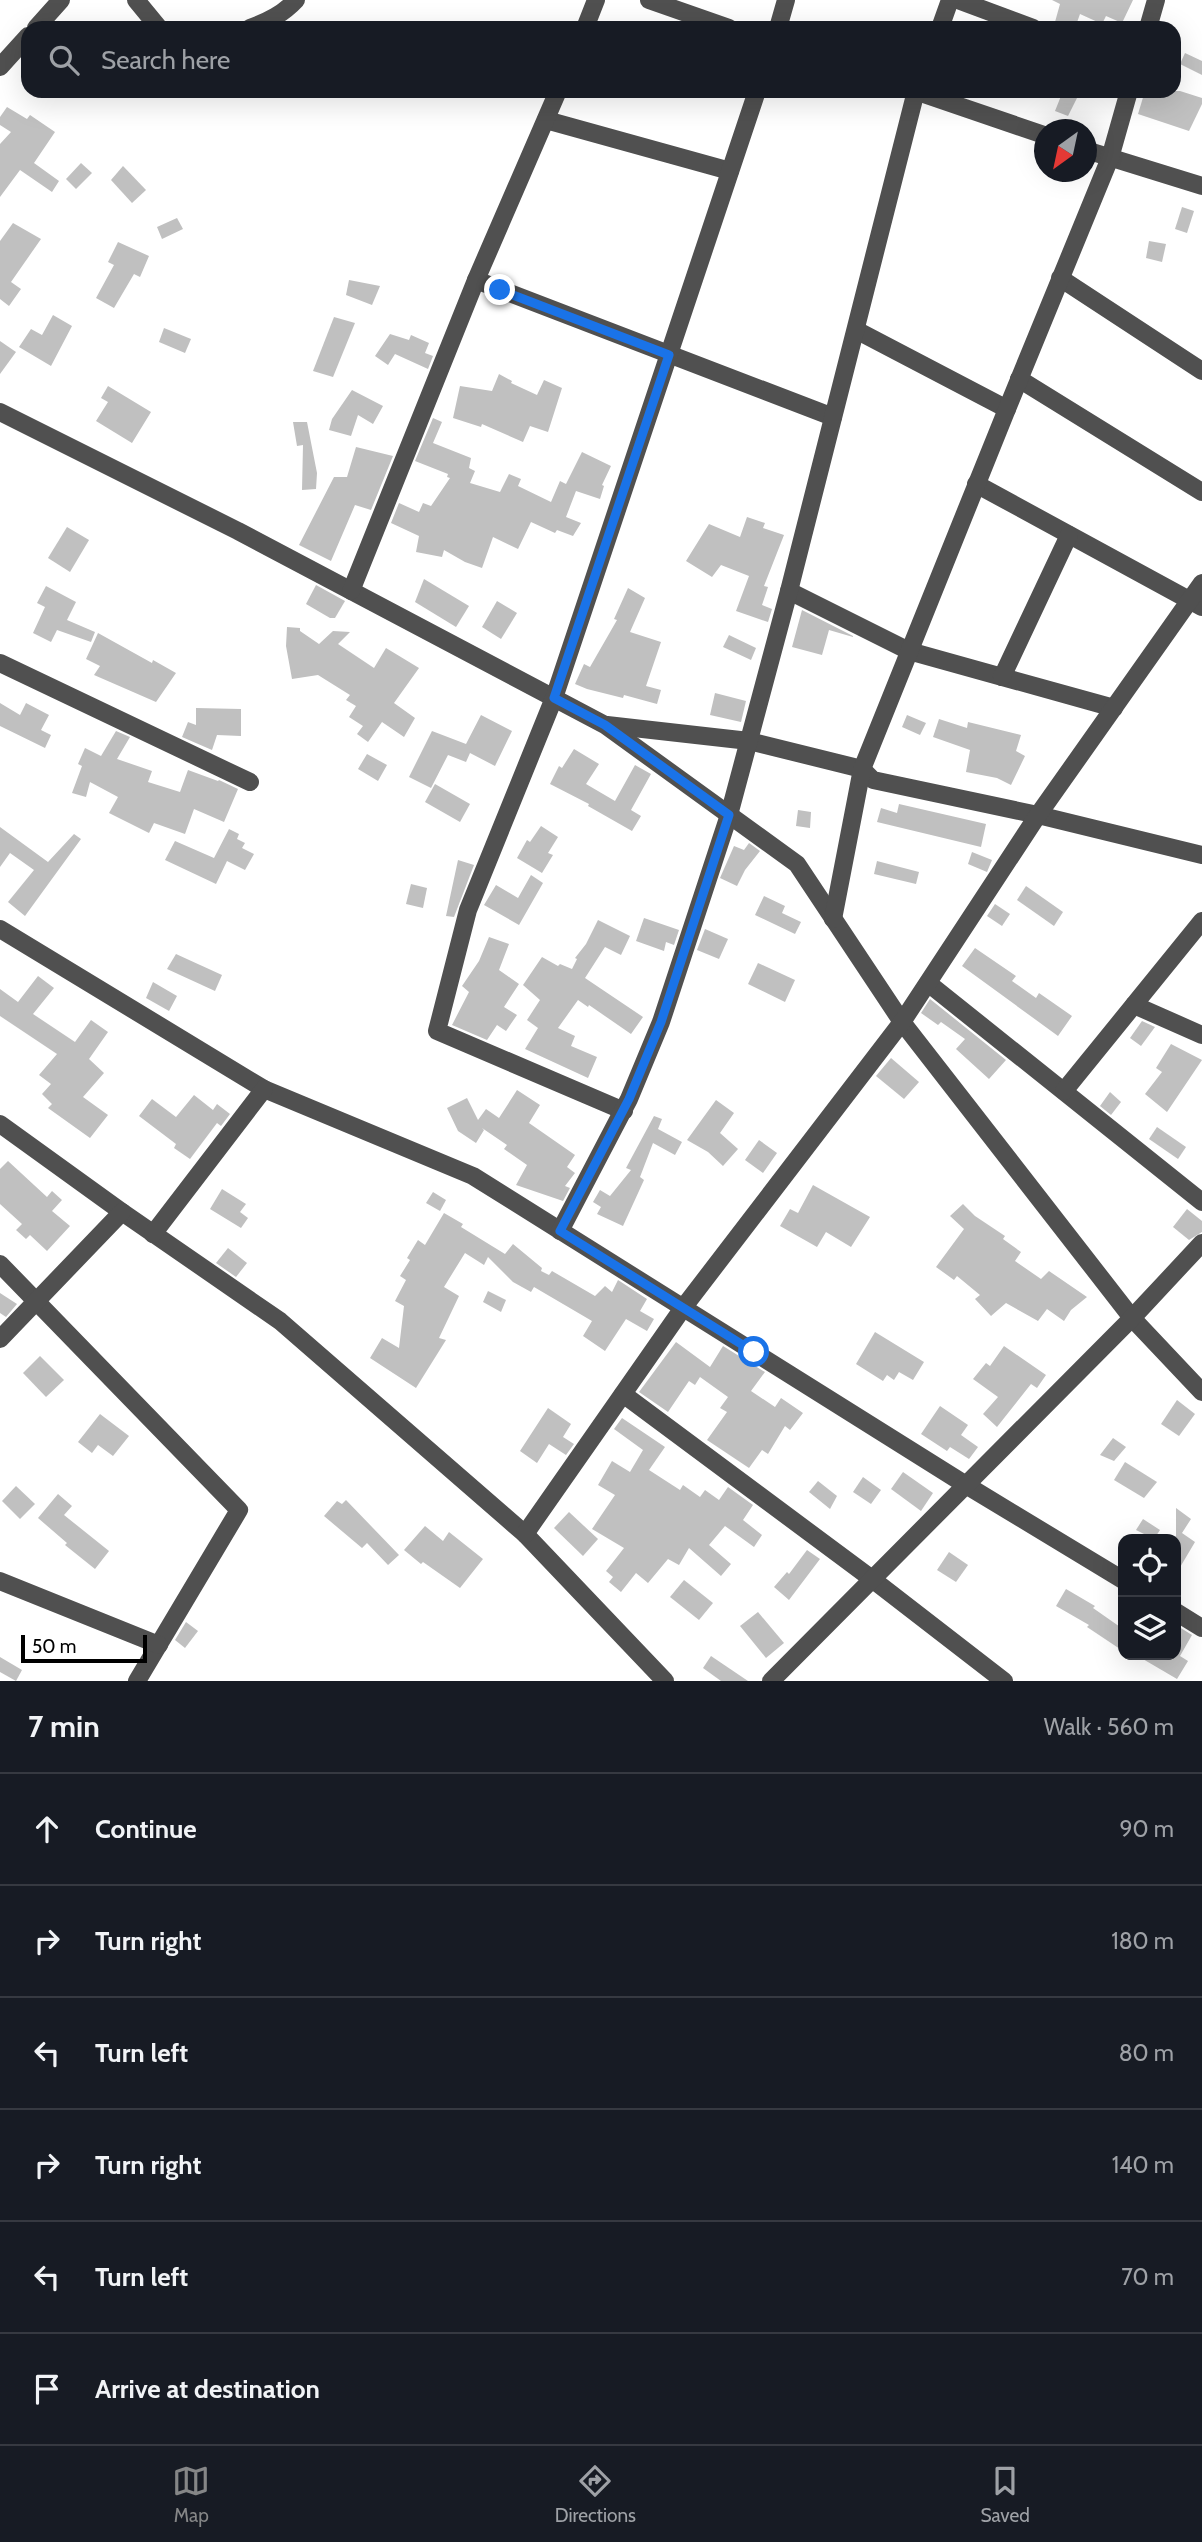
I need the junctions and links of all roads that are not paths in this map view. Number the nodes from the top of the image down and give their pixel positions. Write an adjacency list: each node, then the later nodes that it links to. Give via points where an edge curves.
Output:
1 (61, 0): 10 (street)
2 (136, 0): 11 (street)
3 (296, 0): 12 (street)
4 (597, 0): 13 (street)
5 (649, 0): 14 (street)
6 (786, 0): 15 (street)
7 (950, 0): 16 (street)
8 (958, 0): 17 (street)
9 (1156, 0): 18 (street)
10 (42, 21)
11 (153, 21)
12 (269, 21)
13 (588, 21)
14 (709, 21)
15 (780, 21)
16 (942, 21)
17 (1014, 21)
18 (1149, 21)
19 (21, 42): 20 (street)
20 (3, 58)
21 (555, 98): 26 (street)
22 (755, 98): 30 (street)
23 (914, 98): 34 (street)
24 (937, 98): 27 (street)
25 (1127, 98): 29 (street)
26 (546, 120): 30 (street); 33 (street)
27 (1034, 131)
28 (1097, 153): 29 (street)
29 (1110, 158): 31 (street); 32 (street)
30 (730, 171): 35 (street)
31 (1202, 186)
32 (1060, 278): 36 (street); 37 (street)
33 (476, 281): 35 (street); 45 (street)
34 (856, 330): 38 (street); 40 (street)
35 (669, 355): 40 (street); 51 (street)
36 (1202, 371)
37 (1019, 379): 38 (street); 42 (street)
38 (1007, 409): 41 (street)
39 (0, 412): 45 (street)
40 (833, 417): 46 (street)
41 (976, 484): 43 (street); 48 (street)
42 (1202, 492)
43 (1069, 535): 47 (street); 50 (street)
44 (1202, 583): 47 (street)
45 (351, 591): 51 (street)
46 (789, 591): 48 (street); 54 (street)
47 (1196, 604): 52 (street)
48 (909, 651): 50 (street); 55 (street)
49 (0, 663): 56 (street)
50 (1002, 677): 52 (street)
51 (554, 698): 53 (street); 69 (street, via 468,910 437,1031)
52 (1114, 708): 58 (street)
53 (605, 725): 54 (street); 57 (street)
54 (749, 741): 55 (street); 57 (street)
55 (862, 769): 58 (street, via 873,780); 60 (street)
56 (250, 782)
57 (729, 815): 60 (street, via 797,864); 69 (street, via 661,1022)
58 (1038, 816): 59 (street); 63 (street)
59 (1202, 855)
60 (833, 919): 65 (street)
61 (1202, 921): 64 (street)
62 (0, 929): 67 (street)
63 (928, 983): 65 (street); 68 (street)
64 (1134, 1005): 66 (street); 68 (street)
65 (902, 1022): 78 (street); 79 (street)
66 (1202, 1035)
67 (264, 1089): 73 (street, via 473,1176); 74 (street)
68 (1064, 1091): 71 (street)
69 (624, 1111): 73 (street)
70 (0, 1124): 72 (street)
71 (1202, 1202)
72 (122, 1213): 74 (street); 77 (street)
73 (560, 1231): 78 (street)
74 (153, 1234): 84 (street, via 280,1321)
75 (1202, 1243): 79 (street)
76 (0, 1264): 77 (street)
77 (36, 1302): 80 (street); 90 (street, via 239,1510)
78 (683, 1308): 82 (street); 83 (street)
79 (1132, 1318): 81 (street); 83 (street)
80 (0, 1339)
81 (1202, 1392)
82 (623, 1394): 84 (street); 86 (street)
83 (966, 1485): 85 (street); 86 (street)
84 (525, 1534): 92 (street)
85 (1118, 1577)
86 (873, 1579): 93 (street); 94 (street)
87 (0, 1581): 90 (street)
88 (1181, 1615): 89 (street)
89 (1202, 1628)
90 (159, 1645): 91 (street)
91 (137, 1681)
92 (666, 1681)
93 (771, 1681)
94 (1004, 1681)

